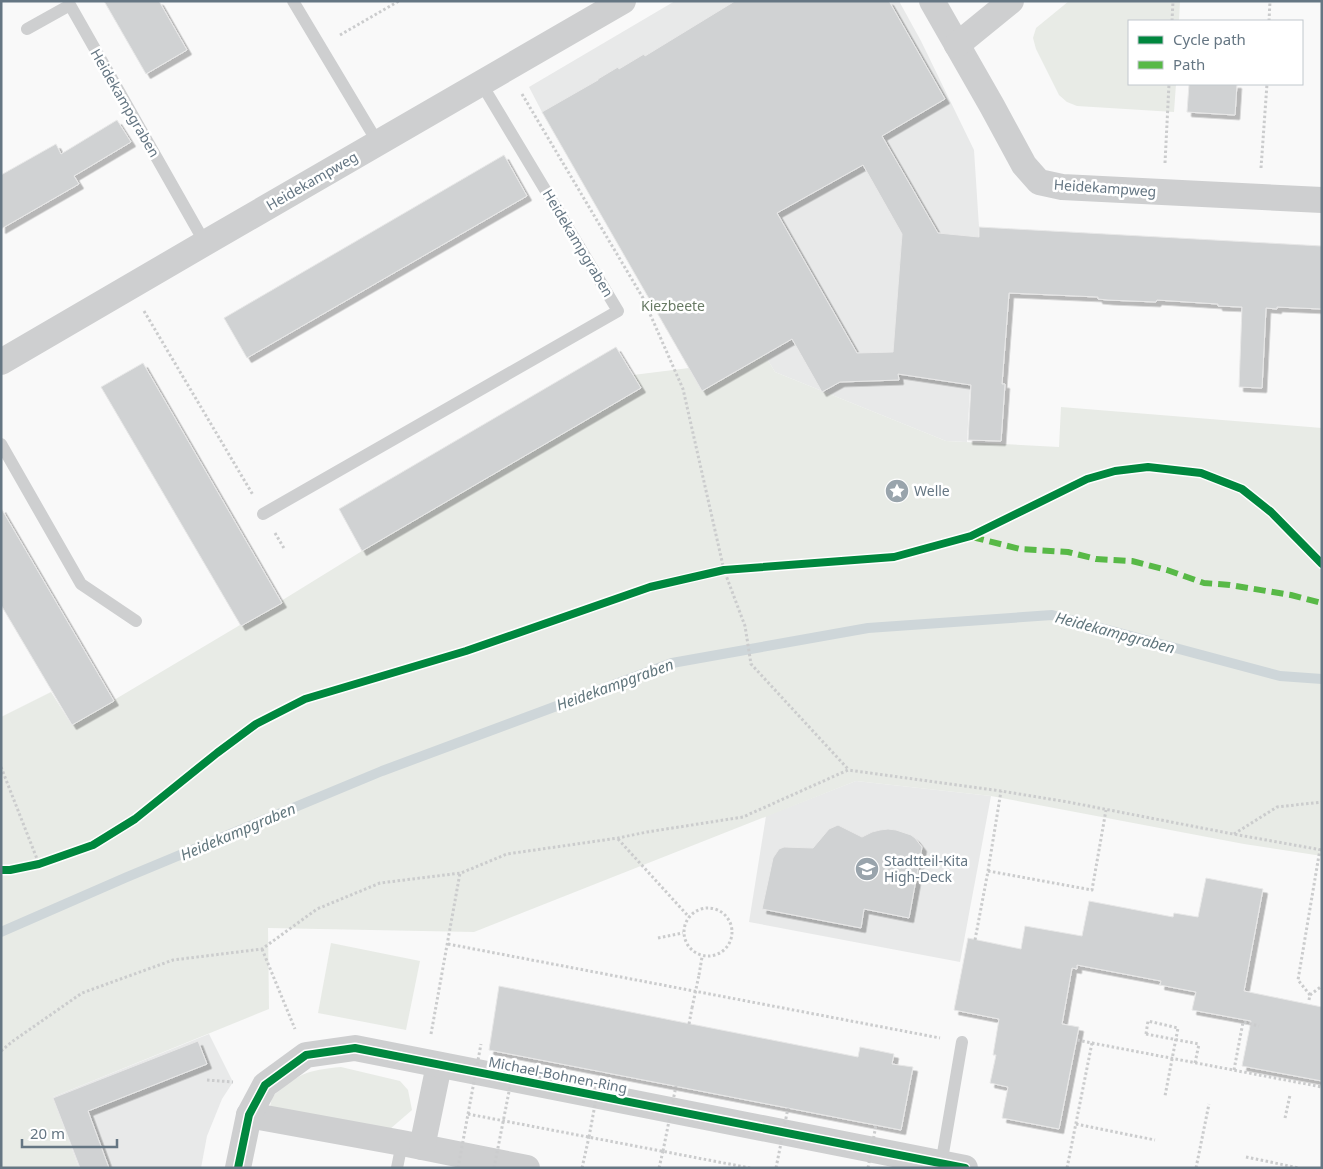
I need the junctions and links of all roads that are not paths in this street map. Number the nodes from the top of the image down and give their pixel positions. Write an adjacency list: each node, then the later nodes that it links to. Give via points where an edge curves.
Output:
1 (293, 1): 8 (lane)
2 (622, 1): 7 (street, Heidekampweg)
3 (932, 1): 6 (street, Heidekampweg)
4 (1011, 1): 6 (street)
5 (27, 29): 10 (lane, Heidekampgraben, via 70,5)
6 (957, 45): 9 (street, Heidekampweg, via 1024,165 1039,182 1062,187)
7 (481, 83): 8 (street, Heidekampweg); 13 (lane, Heidekampgraben, via 618,311)
8 (378, 143): 10 (street, Heidekampweg)
9 (1322, 200)
10 (205, 243): 11 (street, Heidekampweg)
11 (1, 362)
12 (1, 444): 14 (lane, via 81,584)
13 (263, 514)
14 (136, 621)
15 (962, 1042): 19 (lane, Michael-Bohnen-Ring)
16 (432, 1063): 17 (street, Michael-Bohnen-Ring, via 355,1048 306,1055 265,1085); 18 (street); 19 (street, Michael-Bohnen-Ring)
17 (249, 1115): 18 (street); 20 (street, Michael-Bohnen-Ring)
18 (407, 1153): 21 (street)
19 (949, 1166)
20 (238, 1168)
21 (527, 1168)

